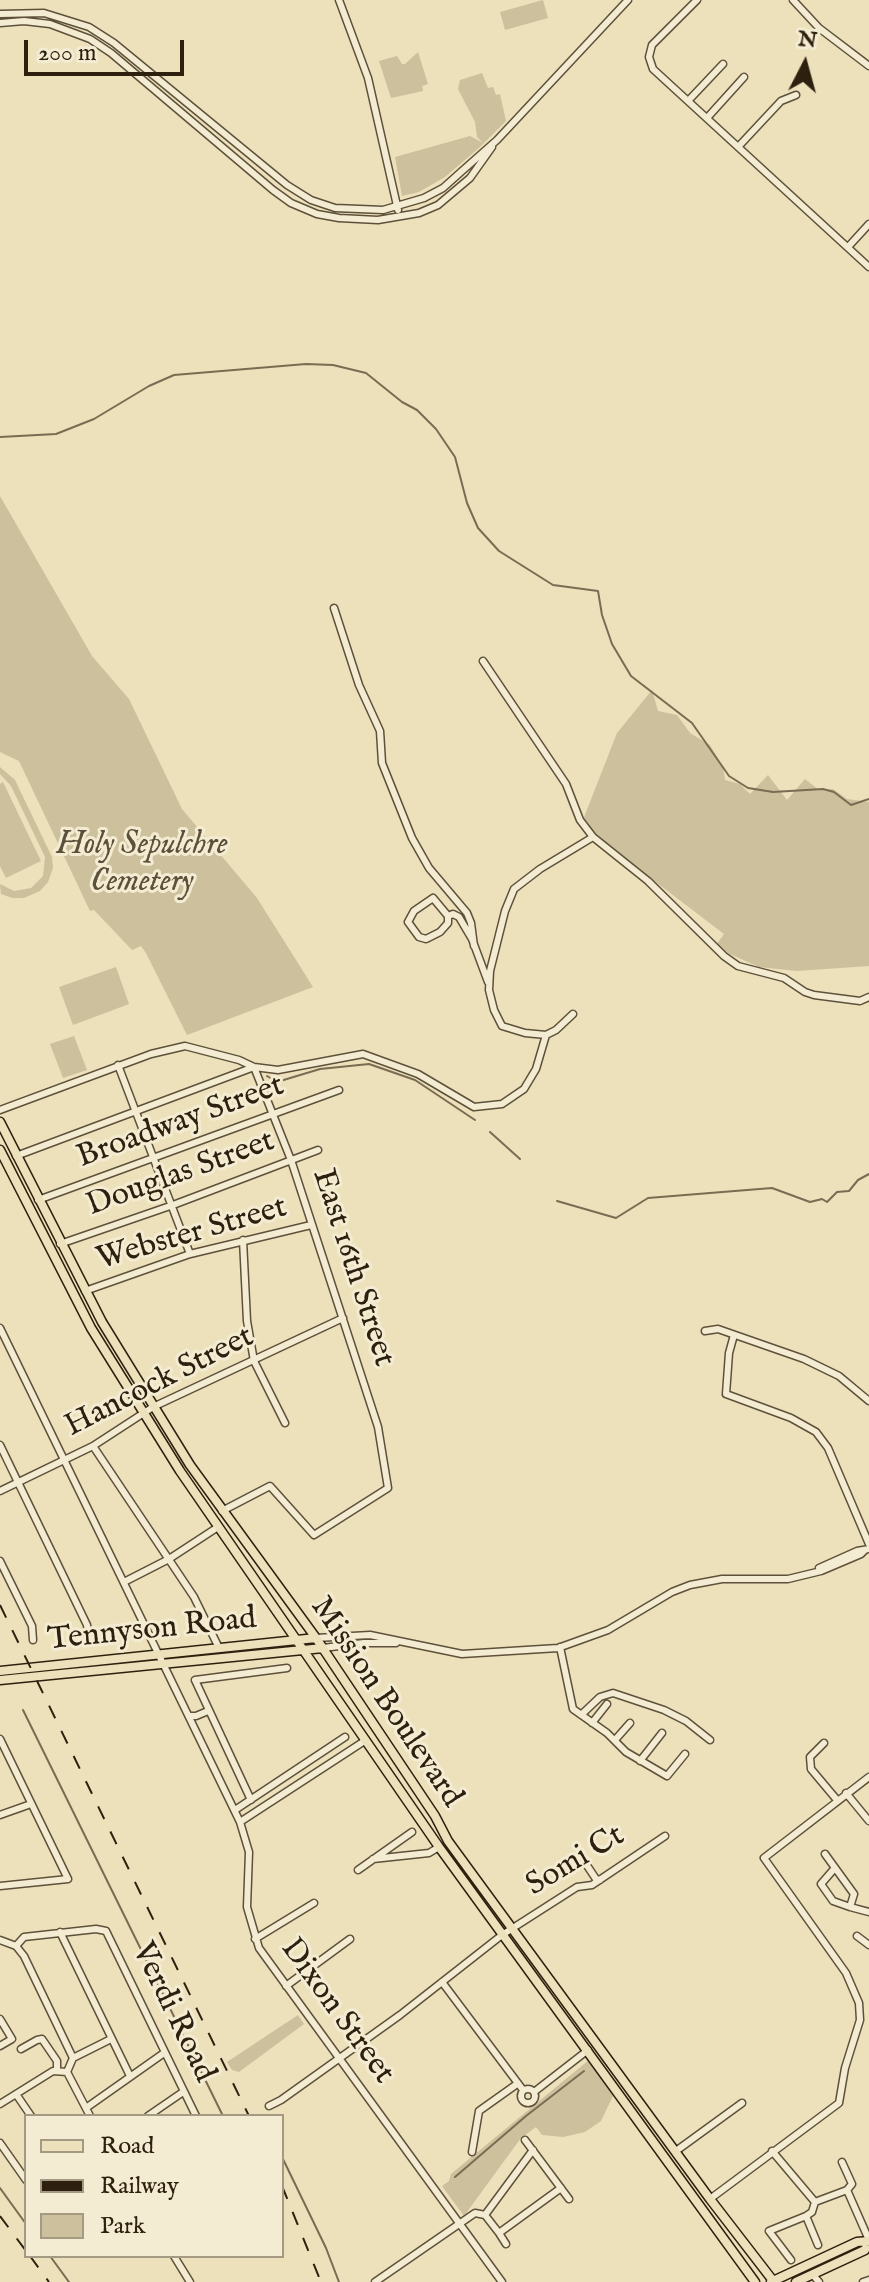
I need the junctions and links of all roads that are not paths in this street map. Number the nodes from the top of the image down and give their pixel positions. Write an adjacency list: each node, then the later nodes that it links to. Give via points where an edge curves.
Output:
1 (339, 0): 16 (street, via 368,78)
2 (628, 0): 5 (street)
3 (697, 0): 12 (street, via 652,45 649,57 653,69)
4 (793, 0): 9 (street, via 819,28)
5 (620, 3): 14 (street)
6 (0, 14): 16 (street, via 53,14 101,33 311,200 335,208)
7 (0, 23): 17 (street, via 50,24 90,39 291,203 339,218)
8 (723, 64): 12 (street)
9 (869, 66)
10 (744, 77): 13 (street)
11 (796, 95): 15 (street, via 781,101)
12 (688, 101): 13 (street)
13 (707, 118): 15 (street)
14 (497, 140): 16 (street, via 443,188); 17 (street, via 470,178 438,205)
15 (738, 147): 19 (street)
16 (398, 207): 17 (street)
17 (400, 217)
18 (869, 224): 19 (street)
19 (848, 247): 20 (street)
20 (869, 267)
21 (334, 608): 25 (street, via 380,731 382,763 412,838 429,868 467,913)
22 (483, 661): 23 (street, via 566,784)
23 (593, 837): 26 (street, via 514,889); 27 (street, via 738,966 784,978 814,995 860,1001)
24 (448, 916): 24 (street, via 433,898 408,922 426,939 440,932); 25 (street, via 462,921)
25 (474, 946): 26 (street)
26 (489, 985): 29 (street, via 502,1026)
27 (869, 997)
28 (573, 1014): 29 (street)
29 (546, 1035): 31 (street, via 524,1089 502,1104 474,1107 418,1074 363,1054 278,1070)
30 (118, 1065): 31 (street, via 185,1046); 33 (street); 34 (street)
31 (254, 1067): 34 (street); 35 (street, East 16th Street)
32 (339, 1090): 35 (street, Broadway Street)
33 (0, 1110)
34 (136, 1111): 39 (street); 40 (street)
35 (272, 1116): 40 (street, Broadway Street); 41 (street, East 16th Street)
36 (0, 1122): 39 (main road, Mission Boulevard)
37 (0, 1150): 57 (main road, Mission Boulevard, via 57,1264)
38 (318, 1150): 41 (street, Douglas Street)
39 (16, 1156): 42 (main road, Mission Boulevard)
40 (154, 1157): 42 (street, Broadway Street); 43 (street)
41 (291, 1160): 43 (street, Douglas Street); 44 (street, East 16th Street)
42 (38, 1200): 46 (main road, Mission Boulevard)
43 (173, 1205): 46 (street, Douglas Street); 47 (street)
44 (311, 1225): 45 (street, Webster Street); 49 (street, East 16th Street)
45 (243, 1240): 47 (street, Webster Street); 54 (street)
46 (60, 1244): 48 (main road, Mission Boulevard)
47 (190, 1254): 48 (street, Webster Street)
48 (85, 1291): 56 (main road, Mission Boulevard)
49 (343, 1318): 54 (street, Hancock Street); 64 (street, East 16th Street, via 378,1427 388,1488 314,1535 270,1486)
50 (0, 1328): 53 (street, Dixon Street)
51 (705, 1331): 52 (street)
52 (734, 1335): 55 (street, via 839,1376); 66 (street, via 726,1394 816,1432 828,1448)
53 (2, 1339): 61 (street, Dixon Street)
54 (254, 1361): 56 (street, Hancock Street); 58 (street)
55 (869, 1401)
56 (153, 1407): 57 (street, Hancock Street); 64 (main road, Mission Boulevard)
57 (143, 1414): 60 (street, Hancock Street); 65 (main road, Mission Boulevard)
58 (285, 1423)
59 (0, 1445): 62 (street)
60 (93, 1446): 61 (street, Hancock Street); 67 (street)
61 (64, 1460): 62 (street, Hancock Street); 69 (street, Dixon Street)
62 (18, 1482): 63 (street, Hancock Street); 71 (street)
63 (0, 1491)
64 (222, 1511): 70 (main road, Mission Boulevard)
65 (218, 1527): 67 (street); 72 (main road, Mission Boulevard)
66 (868, 1548): 75 (street, Tennyson Road, via 812,1572 773,1581 722,1579 690,1585 608,1630)
67 (169, 1559): 69 (street); 76 (street)
68 (0, 1561): 73 (street, via 32,1626)
69 (124, 1582): 79 (street, Dixon Street)
70 (316, 1638): 72 (main road, Tennyson Road); 74 (street, Tennyson Road, via 362,1634); 77 (main road, Mission Boulevard)
71 (89, 1639)
72 (297, 1639): 76 (main road, Tennyson Road); 78 (main road, Mission Boulevard)
73 (33, 1640)
74 (404, 1643): 75 (street, Tennyson Road, via 462,1654); 77 (street, Tennyson Road)
75 (560, 1647): 88 (street, via 571,1704)
76 (219, 1648): 79 (main road, Tennyson Road)
77 (323, 1648): 78 (main road, Tennyson Road); 123 (main road, Mission Boulevard, via 448,1841)
78 (303, 1649): 80 (main road, Tennyson Road); 94 (main road, Mission Boulevard)
79 (158, 1654): 81 (street, Dixon Street); 83 (main road, Tennyson Road)
80 (252, 1655): 81 (main road, Tennyson Road); 84 (street)
81 (163, 1664): 85 (main road, Tennyson Road); 89 (street, Dixon Street)
82 (287, 1668): 84 (street)
83 (0, 1671)
84 (254, 1671): 87 (street, via 195,1680)
85 (0, 1680)
86 (607, 1704): 90 (street)
87 (207, 1708): 89 (street); 103 (street)
88 (581, 1715): 90 (street); 96 (street, via 600,1697 613,1693 664,1710)
89 (189, 1716): 106 (street, Dixon Street)
90 (592, 1723): 95 (street)
91 (630, 1723): 95 (street)
92 (662, 1733): 100 (street)
93 (345, 1737): 103 (street)
94 (366, 1740): 109 (street); 112 (main road, Mission Boulevard)
95 (615, 1740): 100 (street)
96 (710, 1740)
97 (1, 1743): 105 (street)
98 (824, 1743): 104 (street, via 810,1757 811,1769)
99 (685, 1754): 100 (street, via 667,1776)
100 (640, 1761)
101 (869, 1777): 102 (street)
102 (846, 1793): 104 (street); 108 (street)
103 (251, 1800): 106 (street)
104 (837, 1800): 161 (street, via 764,1858 846,1973 860,2020 839,2103)
105 (31, 1804): 107 (street); 119 (street, via 68,1879)
106 (235, 1810): 109 (street, Dixon Street)
107 (0, 1815)
108 (869, 1821)
109 (240, 1822): 127 (street, Dixon Street, via 249,1852 247,1907)
110 (412, 1832): 114 (street)
111 (665, 1836): 118 (street, Somi Ct)
112 (439, 1847): 114 (street, via 429,1853); 125 (main road, Mission Boulevard)
113 (825, 1854): 116 (street)
114 (373, 1859): 117 (street)
115 (584, 1861): 118 (street)
116 (834, 1869): 121 (street, via 854,1894); 121 (street, via 821,1884 833,1901)
117 (358, 1870)
118 (600, 1880): 123 (street, Somi Ct, via 577,1887)
119 (0, 1886)
120 (314, 1903): 127 (street)
121 (850, 1907): 122 (street)
122 (869, 1912)
123 (512, 1928): 125 (street, Somi Ct); 160 (main road, Mission Boulevard)
124 (60, 1932): 131 (street, via 24,1937); 135 (street); 139 (street, Verdi Road, via 106,1931)
125 (502, 1935): 132 (street, Somi Ct); 138 (main road, Mission Boulevard)
126 (857, 1936): 130 (street)
127 (255, 1939): 133 (street, Dixon Street)
128 (350, 1939): 133 (street)
129 (0, 1940): 131 (street)
130 (869, 1945)
131 (16, 1946): 140 (street)
132 (442, 1982): 141 (street, Somi Ct); 145 (street)
133 (286, 1986): 141 (street, Dixon Street)
134 (0, 2019): 136 (street, via 12,2039)
135 (111, 2039): 140 (street); 144 (street)
136 (0, 2046)
137 (21, 2049): 142 (street, via 42,2039)
138 (588, 2050): 147 (street); 184 (main road, Mission Boulevard)
139 (164, 2053): 144 (street); 146 (street, Verdi Road)
140 (73, 2058): 143 (street)
141 (339, 2058): 151 (street, Somi Ct); 172 (street, Dixon Street)
142 (57, 2070): 143 (street); 148 (street)
143 (67, 2072): 152 (street)
144 (130, 2076): 152 (street)
145 (520, 2087): 147 (street); 147 (street, via 527,2103 534,2100); 162 (street, via 479,2111)
146 (183, 2092): 155 (street); 156 (street, Verdi Road)
147 (534, 2092)
148 (16, 2094): 150 (street); 153 (street)
149 (742, 2103): 160 (street)
150 (0, 2104)
151 (269, 2106)
152 (86, 2108): 154 (street)
153 (30, 2114)
154 (89, 2114)
155 (151, 2114)
156 (195, 2114)
157 (525, 2140): 159 (street)
158 (0, 2143): 164 (street)
159 (533, 2150): 165 (street); 170 (street)
160 (676, 2151): 168 (main road, Mission Boulevard)
161 (772, 2151): 168 (street); 169 (street)
162 (472, 2152)
163 (842, 2162): 166 (street, via 852,2184)
164 (24, 2177)
165 (561, 2188): 167 (street); 173 (street)
166 (847, 2190): 169 (street); 174 (street)
167 (569, 2199)
168 (710, 2199): 185 (main road, Mission Boulevard)
169 (815, 2202): 171 (street)
170 (485, 2215): 172 (street, via 475,2213); 173 (street)
171 (806, 2216): 176 (street); 178 (street, via 769,2231)
172 (461, 2225): 182 (street); 183 (street, Dixon Street)
173 (499, 2233): 175 (street)
174 (869, 2241): 179 (main road, via 865,2250); 185 (main road)
175 (506, 2244)
176 (818, 2245)
177 (175, 2258): 181 (street)
178 (791, 2260)
179 (816, 2278): 186 (main road)
180 (869, 2280): 187 (street)
181 (190, 2282)
182 (375, 2282)
183 (502, 2282)
184 (755, 2282)
185 (772, 2282)
186 (796, 2282)
187 (863, 2282)

